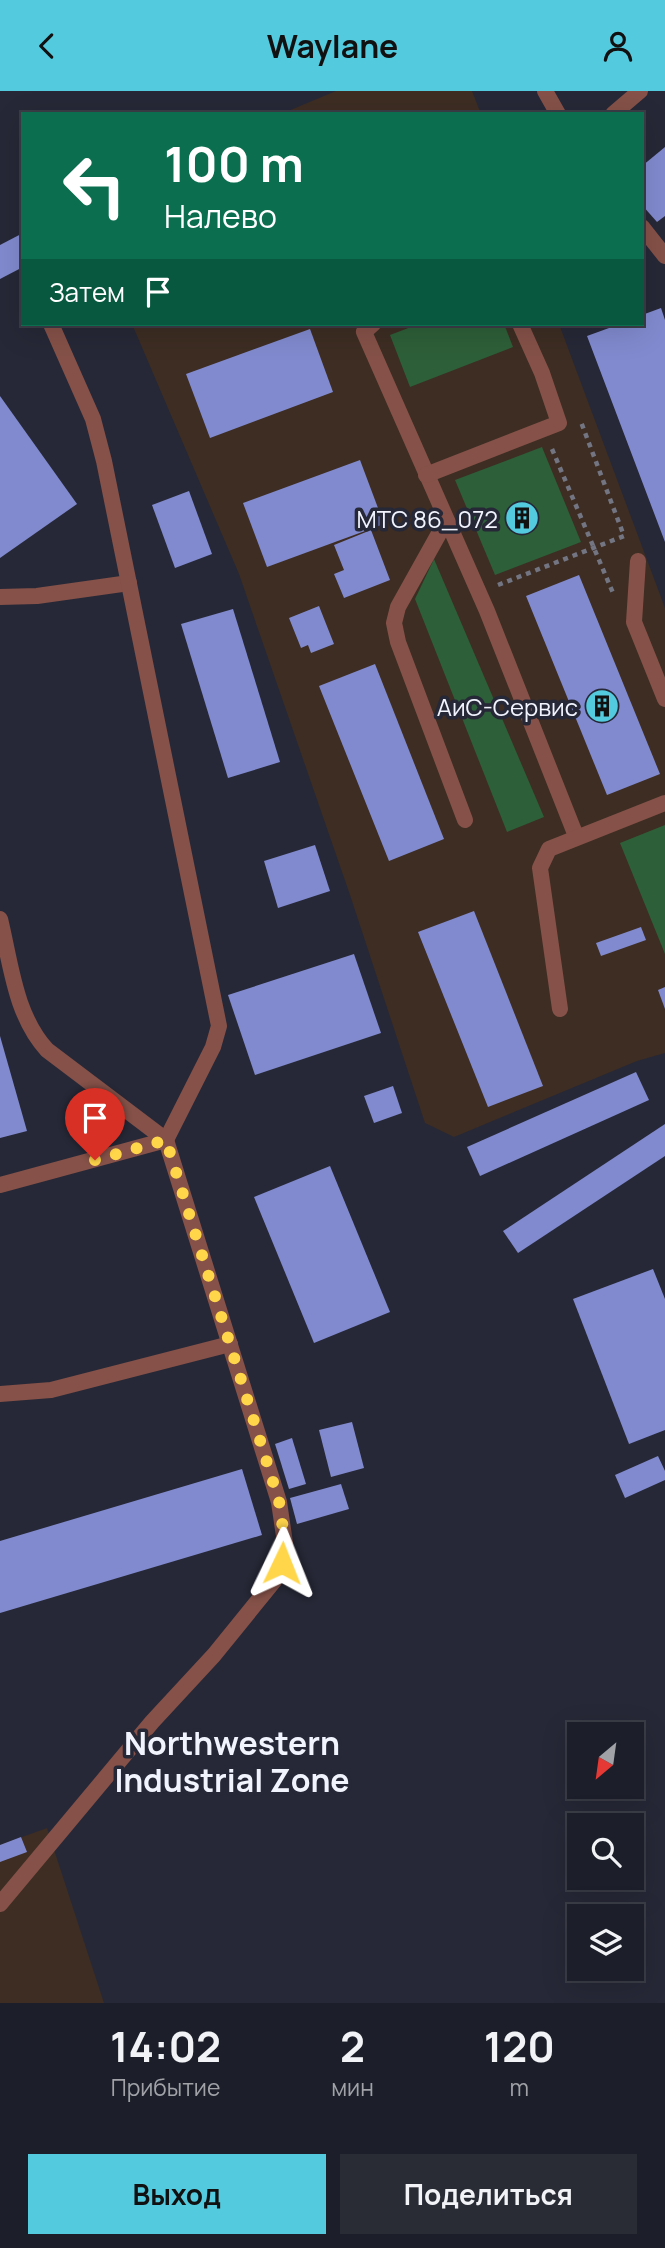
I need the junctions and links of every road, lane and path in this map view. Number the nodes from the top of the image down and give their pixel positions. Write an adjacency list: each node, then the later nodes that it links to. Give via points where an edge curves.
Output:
1 (545, 91): 3 (lane)
2 (640, 91): 4 (lane)
3 (557, 112)
4 (614, 112)
5 (644, 230): 6 (lane)
6 (665, 256)
7 (52, 326): 16 (lane, via 93,419)
8 (370, 326): 12 (lane, via 364,331)
9 (521, 326): 10 (lane)
10 (559, 423): 11 (lane); 14 (path, via 580,418 624,536)
11 (544, 429): 12 (lane); 14 (path)
12 (426, 475): 13 (lane)
13 (446, 521): 17 (lane); 22 (lane, via 398,607 394,623)
14 (593, 547): 17 (path); 19 (path)
15 (638, 561): 20 (lane, via 634,622)
16 (129, 583): 18 (lane); 26 (lane, via 219,1026 214,1047)
17 (478, 593): 23 (lane)
18 (0, 597)
19 (617, 602)
20 (665, 699)
21 (665, 803): 23 (lane)
22 (465, 820)
23 (576, 836): 25 (lane, via 549,849 540,868)
24 (0, 919): 26 (lane, via 24,1017 34,1036)
25 (560, 1009)
26 (166, 1140): 27 (lane); 28 (lane)
27 (0, 1185)
28 (230, 1344): 29 (lane, via 51,1390); 30 (lane, via 279,1501 285,1543 282,1563 249,1613)
29 (0, 1394)
30 (0, 1904)

